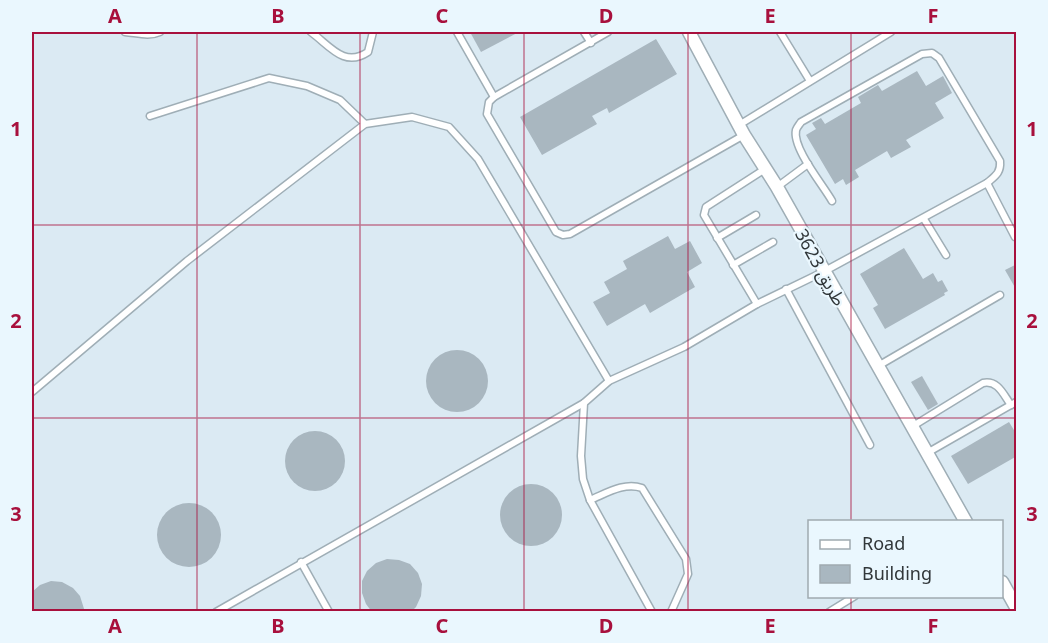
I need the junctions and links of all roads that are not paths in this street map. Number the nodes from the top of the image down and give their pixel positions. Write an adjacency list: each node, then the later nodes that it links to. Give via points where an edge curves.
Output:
1 (125, 32): 2 (lane)
2 (160, 32)
3 (311, 32): 4 (lane, via 345,58 357,59 368,52)
4 (374, 32)
5 (457, 32): 13 (lane)
6 (584, 32): 11 (lane)
7 (608, 32): 11 (lane)
8 (689, 32): 16 (street, طريق 3623)
9 (780, 32): 12 (lane)
10 (891, 32): 12 (lane)
11 (591, 43): 13 (lane)
12 (810, 81): 16 (lane)
13 (494, 97): 16 (lane, via 487,114 556,232 563,235)
14 (150, 116): 15 (lane, via 269,78 307,86 340,100)
15 (365, 124): 34 (lane, via 412,117 449,127 478,159); 35 (lane, via 187,261)
16 (742, 130): 18 (street, طريق 3623)
17 (808, 164): 19 (lane, via 796,141 801,122 922,54 932,53 939,58 1000,161 999,173); 20 (lane); 21 (lane)
18 (765, 169): 20 (street, طريق 3623); 25 (lane, via 706,207 704,215)
19 (987, 183): 23 (lane); 24 (lane)
20 (777, 187): 29 (street, طريق 3623)
21 (832, 201)
22 (756, 215): 25 (lane)
23 (924, 219): 27 (lane); 29 (lane)
24 (1015, 237)
25 (717, 238): 28 (lane)
26 (773, 242): 28 (lane)
27 (946, 255)
28 (734, 265): 32 (lane)
29 (823, 272): 30 (lane); 33 (street, طريق 3623)
30 (786, 290): 32 (lane); 39 (lane)
31 (1000, 295): 33 (lane)
32 (757, 304): 34 (lane, via 684,346)
33 (877, 366): 38 (street, طريق 3623)
34 (609, 381): 36 (lane)
35 (32, 392)
36 (584, 403): 41 (lane, via 581,456); 43 (lane)
37 (1014, 403): 38 (lane, via 997,384 983,383); 40 (lane)
38 (912, 427): 40 (street, طريق 3623)
39 (870, 445)
40 (927, 453): 42 (street, طريق 3623)
41 (590, 500): 49 (lane); 50 (lane, via 622,487 642,488 688,567)
42 (965, 520)
43 (301, 562): 47 (lane); 48 (lane)
44 (1003, 584): 46 (street)
45 (853, 598): 51 (lane)
46 (1017, 607)
47 (216, 612)
48 (328, 612)
49 (652, 612)
50 (671, 612)
51 (829, 612)

